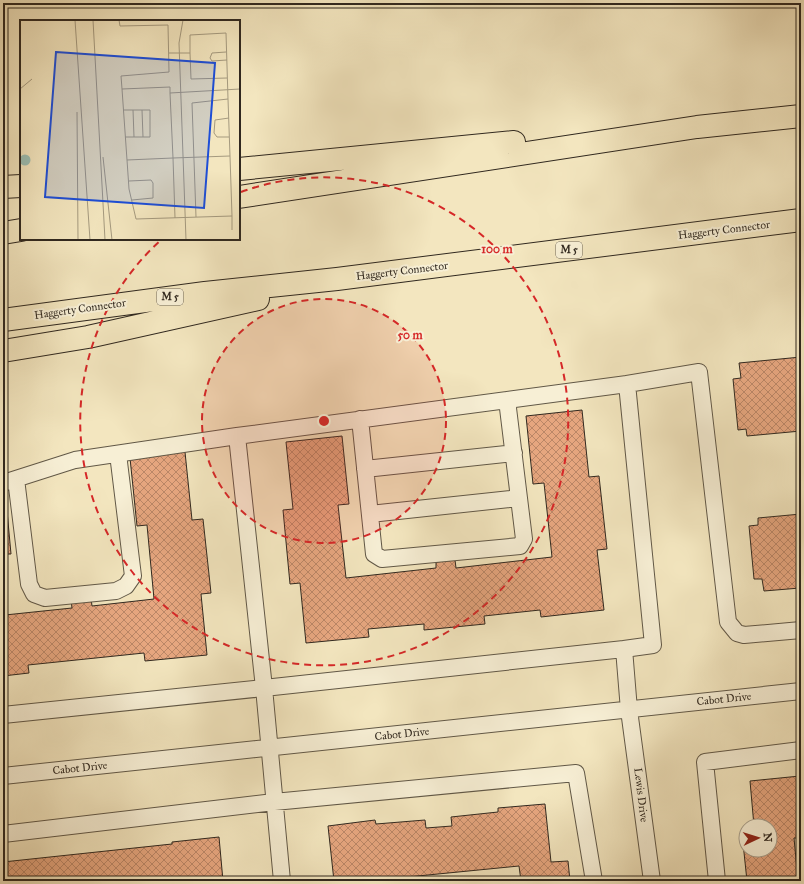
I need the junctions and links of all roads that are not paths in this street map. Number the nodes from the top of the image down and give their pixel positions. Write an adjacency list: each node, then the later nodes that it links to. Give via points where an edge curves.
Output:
1 (801, 116): 2 (highway)
2 (697, 128): 3 (highway, via 468,146); 6 (highway)
3 (240, 169)
4 (20, 186): 5 (highway)
5 (3, 188)
6 (240, 197)
7 (801, 220): 10 (highway, Haggerty Connector / M 5)
8 (20, 230): 9 (highway)
9 (3, 233)
10 (337, 279): 11 (highway, Haggerty Connector / M 5, via 205,293); 12 (highway, via 269,297 88,337)
11 (3, 320)
12 (3, 351)
13 (627, 384): 14 (street); 23 (street, via 699,372 728,622 737,633 744,635); 24 (street, via 653,645)
14 (507, 400): 15 (street); 17 (street)
15 (360, 420): 16 (street); 19 (street)
16 (237, 436): 18 (street); 25 (street)
17 (514, 453): 19 (street); 21 (street)
18 (118, 454): 20 (street, via 75,460); 20 (street, via 133,576 126,586 116,591 45,598 34,594 29,584)
19 (365, 469): 22 (street)
20 (10, 481)
21 (519, 498): 22 (street); 22 (street, via 524,539 520,546 382,559 374,554)
22 (370, 514)
23 (801, 630)
24 (624, 649): 25 (street); 27 (street, Lewis Drive)
25 (264, 688): 28 (street); 29 (street)
26 (801, 691): 27 (street, Cabot Drive)
27 (629, 710): 29 (street, Cabot Drive); 36 (street, Lewis Drive)
28 (3, 715)
29 (268, 748): 31 (street, Cabot Drive); 32 (street)
30 (801, 750): 37 (street, via 705,762)
31 (3, 776)
32 (274, 802): 33 (street); 34 (street); 35 (street, via 576,773)
33 (3, 834)
34 (282, 881)
35 (594, 881)
36 (652, 881)
37 (717, 881)

